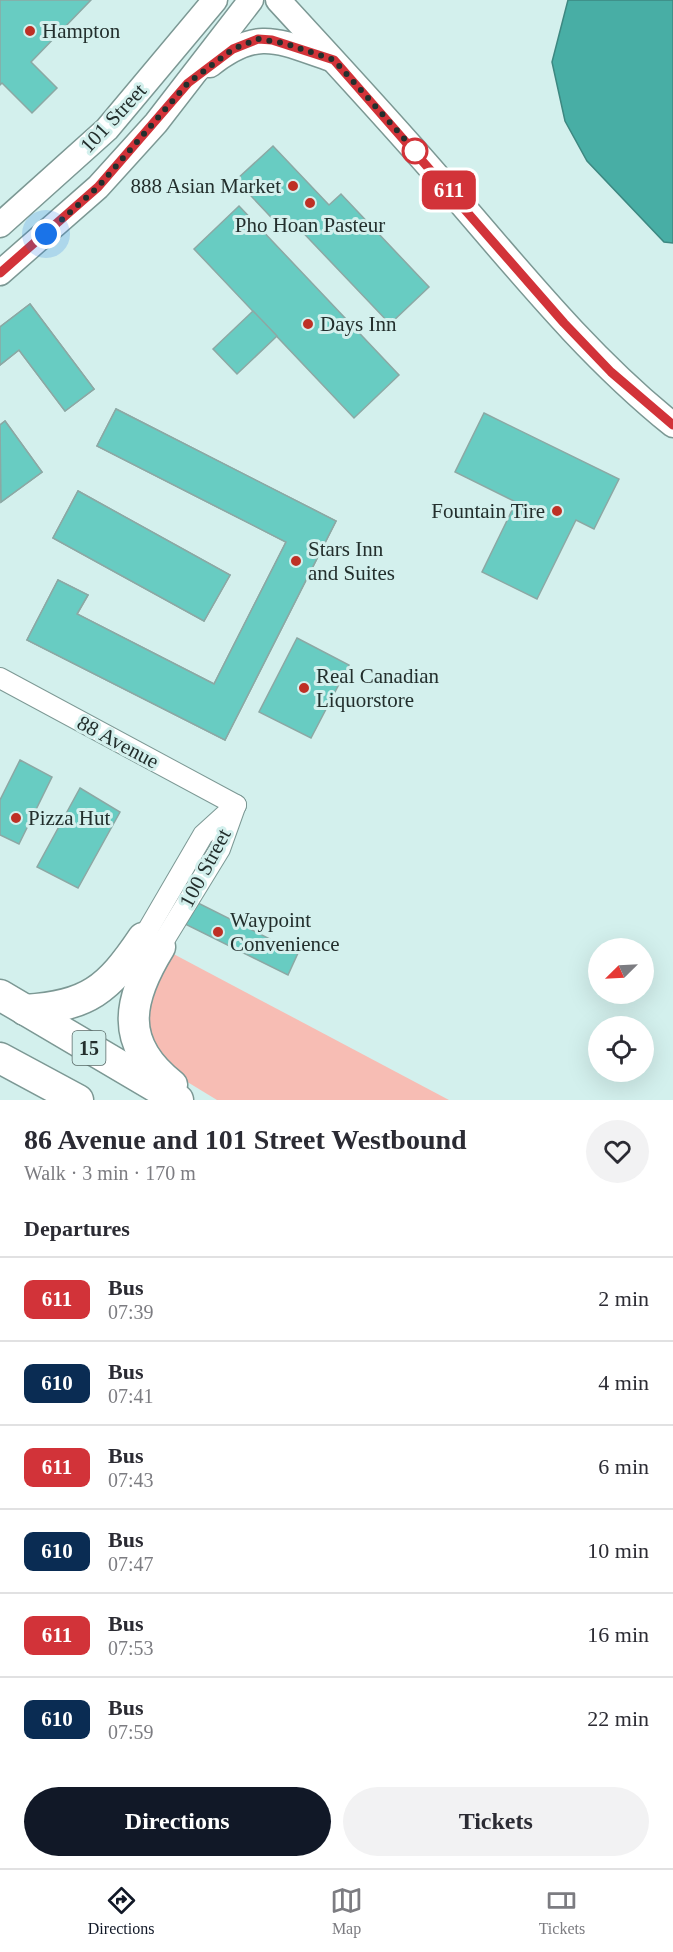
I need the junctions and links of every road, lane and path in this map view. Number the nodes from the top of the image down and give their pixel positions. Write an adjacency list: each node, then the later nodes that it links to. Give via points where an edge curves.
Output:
1 (215, 0): 6 (street, 101 Street, via 107,129)
2 (251, 0): 5 (street, 101 Street)
3 (278, 0): 4 (street)
4 (334, 60): 5 (street, via 284,43 258,39 233,49); 8 (street, via 564,323 611,372)
5 (188, 83): 7 (street, 101 Street, via 98,187)
6 (0, 225)
7 (0, 273)
8 (673, 425)
9 (0, 678): 10 (street, 88 Avenue)
10 (236, 804): 11 (street, 100 Street, via 220,849)
11 (151, 942): 12 (main road, via 90,997 59,1008); 16 (main road, via 132,1012 139,1047 154,1071)
12 (12, 1003): 15 (main road, 15)
13 (0, 1058): 14 (main road, 15)
14 (78, 1100)
15 (178, 1100)
16 (191, 1100)

